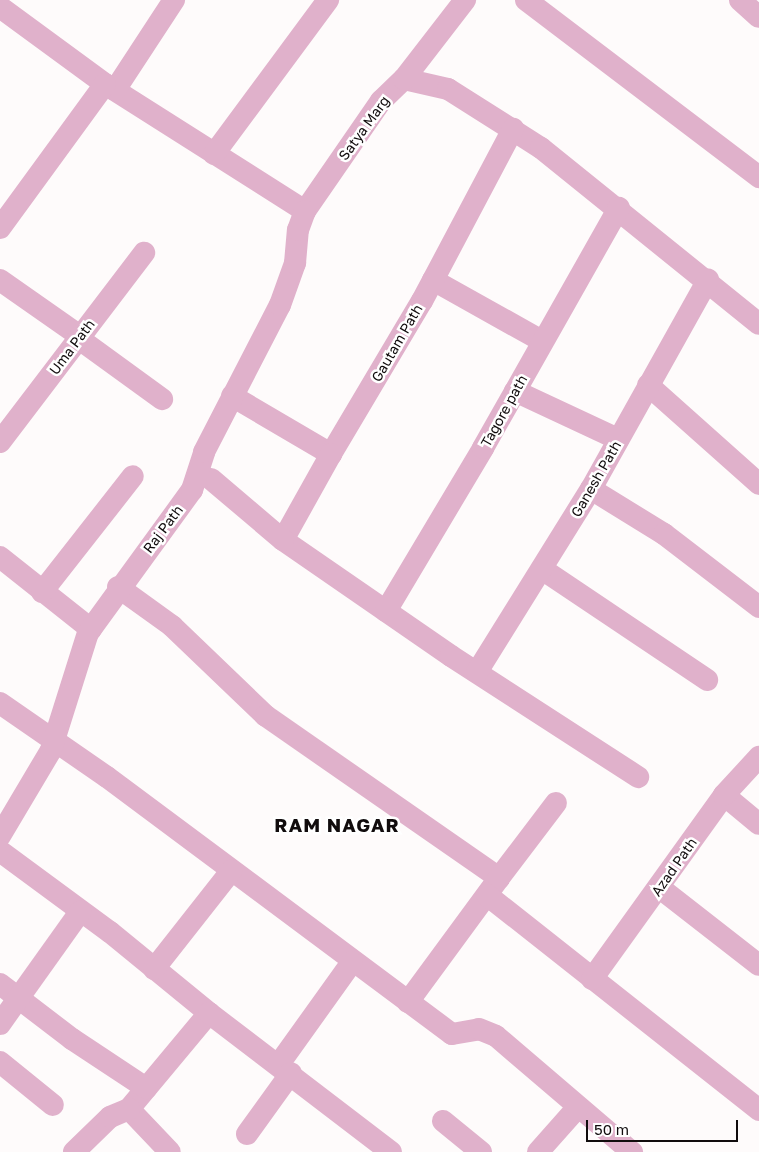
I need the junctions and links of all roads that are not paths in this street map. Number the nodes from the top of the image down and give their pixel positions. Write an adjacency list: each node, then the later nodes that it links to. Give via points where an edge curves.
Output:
1 (174, 0): 9 (street)
2 (328, 0): 11 (street)
3 (465, 0): 8 (street, Satya Marg)
4 (526, 0): 12 (street)
5 (740, 0): 7 (street)
6 (0, 7): 9 (street)
7 (759, 17)
8 (404, 79): 10 (street, via 448,89); 14 (street, Satya Marg, via 381,101)
9 (110, 87): 11 (street); 15 (street)
10 (513, 129): 13 (street); 18 (street, Gautam Path)
11 (214, 154): 14 (street)
12 (759, 176)
13 (618, 208): 19 (street); 22 (street, Tagore path)
14 (305, 211): 25 (street, Raj Path, via 298,230 295,263 280,305)
15 (1, 224)
16 (144, 253): 21 (street, Uma Path)
17 (0, 280): 21 (street)
18 (433, 280): 22 (street); 29 (street, Gautam Path)
19 (708, 280): 20 (street); 23 (street, Ganesh Path)
20 (759, 324)
21 (79, 337): 26 (street); 28 (street, Uma Path)
22 (542, 341): 24 (street, Tagore path)
23 (648, 385): 27 (street, Ganesh Path); 32 (street)
24 (515, 392): 27 (street); 40 (street, Tagore path)
25 (232, 396): 29 (street); 37 (street, Raj Path, via 204,452 192,490)
26 (162, 399)
27 (618, 439): 33 (street, Ganesh Path)
28 (0, 442)
29 (331, 454): 34 (street, Gautam Path)
30 (133, 476): 38 (street)
31 (211, 479): 34 (street)
32 (759, 484)
33 (592, 489): 36 (street, Ganesh Path); 39 (street, via 664,534)
34 (283, 540): 40 (street)
35 (0, 557): 38 (street)
36 (542, 569): 42 (street, Ganesh Path); 43 (street)
37 (118, 587): 41 (street, Raj Path); 54 (street, via 172,626 266,716)
38 (42, 592): 41 (street)
39 (759, 607)
40 (386, 611): 42 (street)
41 (91, 629): 45 (street, Raj Path)
42 (477, 672): 47 (street)
43 (707, 680)
44 (0, 703): 45 (street)
45 (53, 742): 51 (street, Raj Path); 53 (street, via 106,777)
46 (759, 757): 48 (street, Azad Path)
47 (638, 777)
48 (724, 795): 50 (street); 55 (street, Azad Path)
49 (556, 803): 54 (street)
50 (759, 824)
51 (0, 836)
52 (0, 852): 56 (street)
53 (231, 871): 57 (street); 59 (street)
54 (493, 887): 60 (street); 63 (street)
55 (660, 888): 58 (street); 60 (street, Azad Path)
56 (80, 912): 59 (street); 62 (street)
57 (352, 962): 63 (street); 67 (street)
58 (759, 965)
59 (154, 969): 64 (street)
60 (592, 980): 72 (street)
61 (0, 984): 62 (street)
62 (20, 998): 65 (street); 68 (street)
63 (408, 1002): 70 (street, via 452,1034 479,1029 496,1036)
64 (210, 1013): 67 (street); 68 (street)
65 (0, 1024)
66 (0, 1062): 69 (street)
67 (284, 1068): 74 (street); 77 (street)
68 (146, 1088): 71 (street)
69 (53, 1105)
70 (577, 1108): 79 (street); 80 (street)
71 (129, 1109): 75 (street, via 110,1117); 76 (street)
72 (759, 1110)
73 (443, 1121): 78 (street)
74 (247, 1134)
75 (74, 1152)
76 (170, 1152)
77 (391, 1152)
78 (481, 1152)
79 (538, 1152)
80 (632, 1152)

